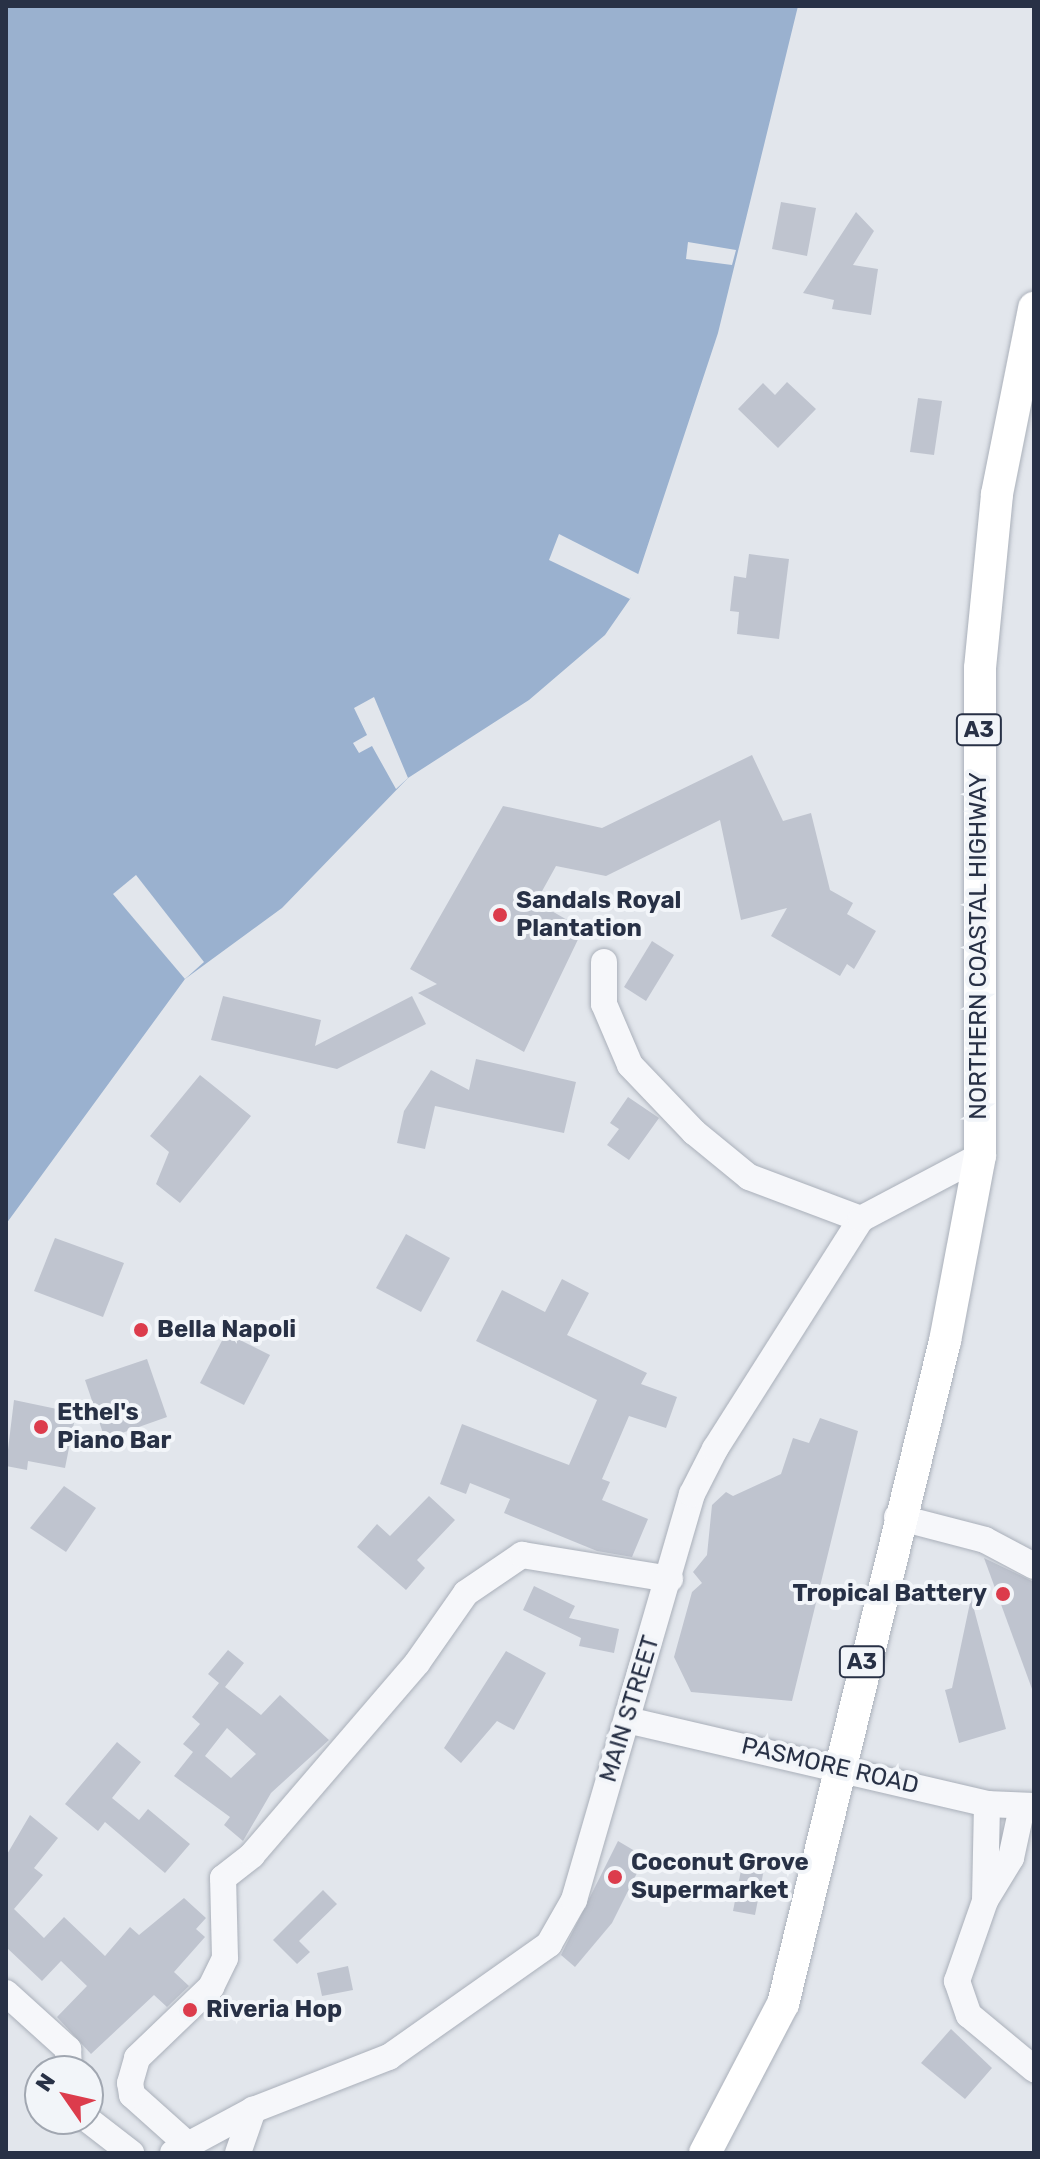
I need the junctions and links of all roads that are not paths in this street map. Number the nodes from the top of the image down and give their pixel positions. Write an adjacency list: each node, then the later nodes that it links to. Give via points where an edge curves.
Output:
1 (1034, 308): 3 (main road, NORTHERN COASTAL HIGHWAY / A3, via 997,494 980,668)
2 (604, 962): 4 (street, via 604,1004 630,1065 694,1132 749,1177)
3 (980, 1156): 4 (street, MAIN STREET); 5 (main road, A3, via 945,1341)
4 (861, 1219): 7 (street, MAIN STREET, via 715,1449 692,1494)
5 (897, 1517): 6 (street, via 985,1540); 9 (main road, A3)
6 (1034, 1566)
7 (670, 1579): 8 (street, MAIN STREET); 18 (street, via 522,1555 466,1593 417,1663 223,1878 225,1958 211,1987 137,2058 130,2083 132,2095)
8 (627, 1720): 9 (street, PASMORE ROAD); 16 (street, MAIN STREET, via 574,1900 549,1944 389,2057)
9 (837, 1767): 10 (street, PASMORE ROAD); 21 (main road, A3, via 783,2004)
10 (987, 1804): 11 (street, PASMORE ROAD); 12 (street)
11 (1028, 1806): 12 (street, via 1011,1858)
12 (985, 1901): 15 (street, via 957,1981 969,2015)
13 (6, 1993): 14 (street, via 68,2049)
14 (68, 2055)
15 (1034, 2069)
16 (253, 2110): 18 (street, MAIN STREET); 20 (street)
17 (104, 2132): 19 (street)
18 (180, 2149)
19 (131, 2153)
20 (238, 2153)
21 (705, 2153)

